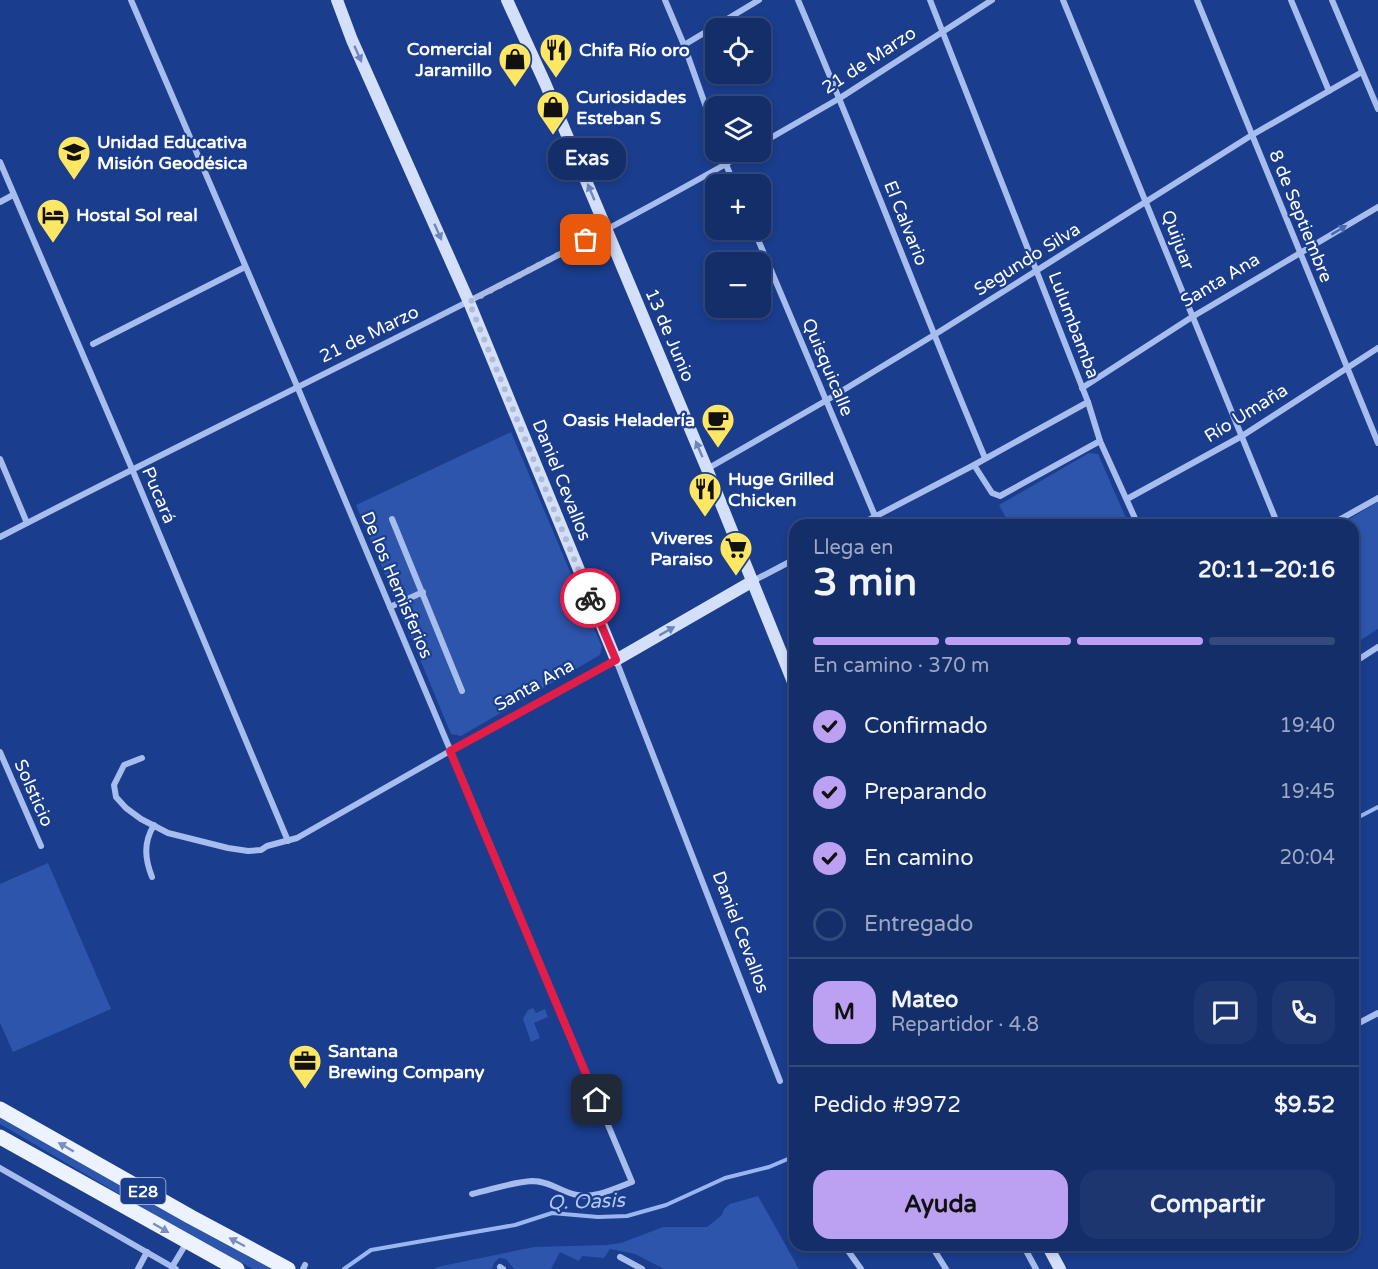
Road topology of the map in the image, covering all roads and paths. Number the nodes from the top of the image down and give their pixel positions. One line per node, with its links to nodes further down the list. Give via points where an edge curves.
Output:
1 (131, 0): 33 (street, De los Hemisferios)
2 (337, 0): 35 (main road, Daniel Cevallos, one-way to 35)
3 (507, 0): 30 (main road, 13 de Junio, one-way to 3)
4 (665, 0): 14 (street)
5 (759, 0): 14 (street)
6 (798, 0): 17 (street, El Calvario)
7 (930, 0): 13 (street, Lulumbamba)
8 (992, 0): 13 (street, 21 de Marzo)
9 (1063, 0): 27 (street, Quijuar)
10 (1197, 0): 20 (street, 8 de Septiembre)
11 (1290, 0): 16 (street)
12 (1332, 0): 15 (street)
13 (942, 30): 17 (street, 21 de Marzo); 34 (street, Lulumbamba)
14 (684, 45): 18 (street)
15 (1362, 72): 16 (street, Segundo Silva); 19 (street)
16 (1329, 91): 20 (street, Segundo Silva)
17 (840, 98): 21 (street, 21 de Marzo); 37 (street, El Calvario)
18 (705, 104)
19 (1378, 109)
20 (1252, 135): 27 (street, Segundo Silva); 32 (street, 8 de Septiembre)
21 (771, 138)
22 (0, 162): 26 (street, Pucará)
23 (730, 162): 24 (street, 21 de Marzo)
24 (726, 164): 25 (street); 30 (street, 21 de Marzo)
25 (730, 174)
26 (13, 195): 28 (street); 51 (street, Pucará)
27 (1146, 201): 34 (street, Segundo Silva); 36 (street, Quijuar)
28 (0, 202)
29 (1378, 207): 32 (street, Santa Ana, one-way to 29)
30 (606, 229): 35 (street, 21 de Marzo); 52 (main road, 13 de Junio, one-way to 30)
31 (758, 240): 43 (street, Quisquicalle)
32 (1300, 253): 36 (street, Santa Ana); 40 (street, 8 de Septiembre)
33 (245, 267): 38 (street); 41 (street, De los Hemisferios)
34 (1036, 271): 37 (street, Segundo Silva); 42 (street, Lulumbamba)
35 (469, 302): 41 (street, 21 de Marzo); 69 (main road, Daniel Cevallos)
36 (1192, 317): 42 (street, Santa Ana); 45 (street, Quijuar)
37 (934, 335): 43 (street, Segundo Silva); 48 (street, El Calvario)
38 (93, 344)
39 (1378, 348): 40 (street, Río Umaña)
40 (1347, 367): 45 (street, Río Umaña); 47 (street, 8 de Septiembre)
41 (297, 386): 51 (street, 21 de Marzo); 66 (street, De los Hemisferios)
42 (1082, 388): 44 (street, Lulumbamba)
43 (826, 400): 52 (street, Segundo Silva); 55 (street, Quisquicalle)
44 (1088, 402): 46 (street, Lulumbamba); 48 (street)
45 (1242, 436): 54 (street, Río Umaña); 59 (street, Quijuar)
46 (1100, 441): 50 (street, via 1000,496 992,493); 54 (street, Lulumbamba)
47 (1378, 443)
48 (985, 458): 50 (street)
49 (0, 459): 61 (street)
50 (974, 465): 55 (street)
51 (132, 469): 61 (street, 21 de Marzo); 76 (street, Pucará)
52 (707, 469): 64 (main road, 13 de Junio)
53 (1378, 498): 60 (street)
54 (1127, 499): 58 (street, Lulumbamba)
55 (875, 516): 57 (street)
56 (392, 519): 65 (street)
57 (870, 519)
58 (1135, 519)
59 (1276, 519)
60 (1341, 519)
61 (27, 523): 62 (street, 21 de Marzo)
62 (1, 536)
63 (789, 562): 64 (street, Santa Ana)
64 (753, 581): 69 (main road, Santa Ana, one-way to 64); 70 (main road, 13 de Junio)
65 (423, 592): 66 (street); 71 (street)
66 (390, 607): 72 (street, De los Hemisferios)
67 (1378, 647): 68 (street)
68 (1359, 659)
69 (616, 660): 72 (street, Santa Ana); 81 (street, Daniel Cevallos)
70 (789, 672)
71 (462, 691)
72 (450, 751): 76 (street, Santa Ana); 85 (street, De los Hemisferios, via 632,1182 584,1196 533,1181)
73 (0, 752): 77 (street, Solsticio)
74 (142, 758): 75 (street, Santa Ana, via 124,765 114,785 116,797)
75 (154, 825): 76 (street, Santa Ana, via 168,833 248,851); 78 (street, via 146,843)
76 (288, 840)
77 (41, 846)
78 (152, 877)
79 (1378, 1013): 80 (street)
80 (1359, 1023)
81 (780, 1081)
82 (0, 1109): 96 (main road, E28, one-way to 82)
83 (0, 1137): 86 (main road, E28, one-way to 86)
84 (0, 1167): 91 (street)
85 (472, 1194)
86 (187, 1242): 93 (street); 95 (main road, E28)
87 (848, 1251): 98 (street)
88 (935, 1251): 99 (street)
89 (1026, 1251): 100 (street)
90 (1050, 1251): 101 (main road)
91 (147, 1252): 93 (street); 94 (street)
92 (620, 1257): 97 (street)
93 (174, 1268)
94 (138, 1269)
95 (237, 1269)
96 (288, 1269)
97 (642, 1269)
98 (861, 1269)
99 (946, 1269)
100 (1036, 1269)
101 (1060, 1269)

